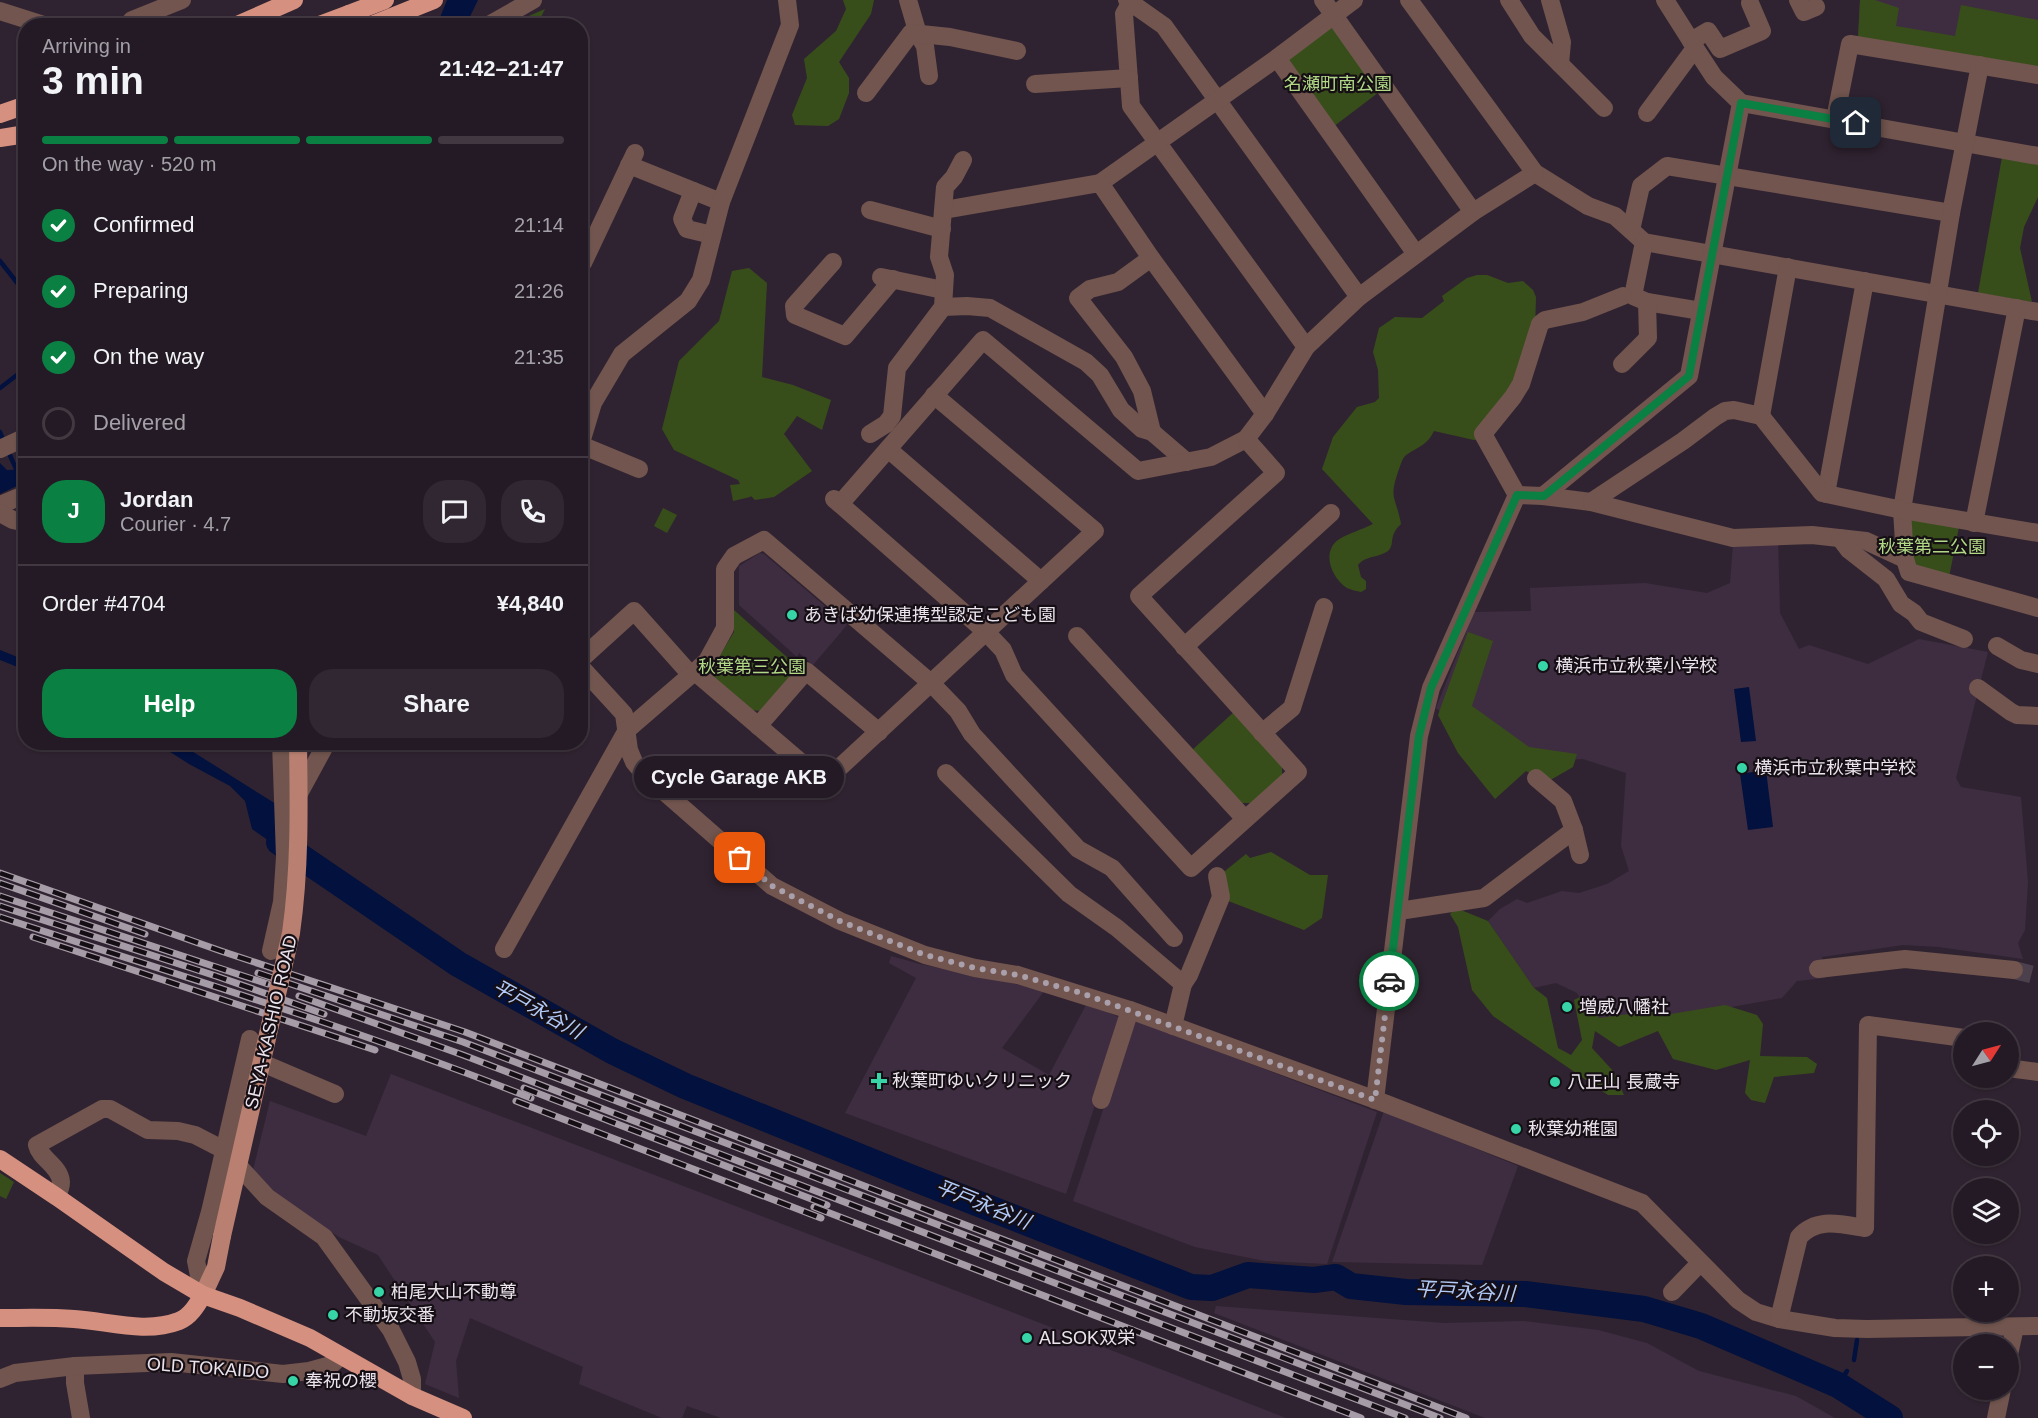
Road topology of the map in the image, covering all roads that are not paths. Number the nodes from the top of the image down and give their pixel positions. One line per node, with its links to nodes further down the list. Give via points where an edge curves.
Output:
1 (182, 0): 21 (street)
2 (294, 0): 22 (highway)
3 (369, 0): 23 (main road)
4 (384, 0): 24 (highway, bridge)
5 (434, 0): 25 (highway)
6 (533, 0): 26 (street)
7 (787, 0): 56 (street, via 790,25)
8 (908, 0): 27 (street)
9 (1354, 0): 17 (street)
10 (1409, 0): 52 (street)
11 (1509, 0): 31 (street, via 1532,36)
12 (1551, 0): 31 (street, via 1562,42)
13 (1665, 0): 28 (street)
14 (1798, 0): 18 (street, via 1804,12)
15 (1129, 1): 35 (street, via 1124,14); 38 (street, via 1164,26)
16 (1748, 4): 28 (street, via 1762,31 1720,49 1708,31)
17 (1328, 7): 30 (street); 59 (street)
18 (1816, 7)
19 (0, 11): 20 (street)
20 (22, 18)
21 (137, 18)
22 (253, 18)
23 (356, 18)
24 (358, 18)
25 (389, 18)
26 (501, 18)
27 (918, 34): 29 (street); 34 (street, via 925,46); 37 (street, via 911,33)
28 (1693, 44): 39 (street, via 1714,77); 42 (street)
29 (1017, 51)
30 (1277, 58): 38 (street); 65 (street)
31 (1560, 64): 41 (street)
32 (1980, 65): 33 (street); 45 (street, via 1850,44); 49 (street)
33 (2038, 75)
34 (929, 76)
35 (1129, 78): 36 (street); 48 (street, via 1131,106)
36 (1035, 84)
37 (866, 93)
38 (1218, 100): 48 (street); 72 (street)
39 (1741, 103): 45 (street); 53 (street)
40 (18, 108): 44 (highway)
41 (1604, 108)
42 (1647, 113)
43 (18, 114): 44 (highway)
44 (0, 116)
45 (1835, 119): 49 (street)
46 (18, 135): 47 (highway)
47 (0, 138)
48 (1158, 142): 54 (street); 78 (street)
49 (1964, 143): 50 (street); 60 (street)
50 (2038, 156)
51 (963, 160): 58 (street, via 945,187)
52 (1535, 173): 59 (street); 63 (street, via 1588,206 1615,216)
53 (1726, 176): 60 (street); 63 (street, via 1667,166 1641,186); 64 (street)
54 (1100, 183): 58 (street); 66 (street)
55 (693, 190): 56 (street); 62 (street, via 682,219 687,229); 67 (street, via 632,159 610,224)
56 (722, 202): 62 (street)
57 (870, 210): 61 (street)
58 (944, 210): 61 (street)
59 (1473, 212): 65 (street)
60 (1952, 213): 71 (street)
61 (942, 229): 74 (street, via 939,257 945,275)
62 (712, 235): 83 (street, via 701,280 688,302 622,354 593,403)
63 (1637, 236): 64 (street); 73 (street)
64 (1711, 253): 68 (street); 76 (street)
65 (1416, 254): 72 (street)
66 (1151, 258): 81 (street); 84 (street, via 1118,282 1090,289 1078,298 1124,357 1142,392)
67 (588, 263)
68 (1788, 267): 70 (street); 82 (street)
69 (830, 272): 74 (street, via 794,306 795,315 845,336 886,278)
70 (1865, 281): 71 (street); 93 (street)
71 (1939, 294): 75 (street); 99 (street)
72 (1359, 297): 78 (street)
73 (1633, 297): 76 (street); 79 (street, via 1648,338); 94 (street, via 1540,324 1521,384 1483,434)
74 (943, 298): 84 (street, via 990,308 1086,363 1100,375 1121,410 1142,429); 85 (street, via 897,368 892,416)
75 (2018, 308): 77 (street); 103 (street)
76 (1701, 311): 95 (street, via 1689,376)
77 (2038, 312)
78 (1306, 347): 81 (street)
79 (1622, 364)
80 (934, 395): 90 (street); 91 (street, via 983,340 1138,471); 107 (street, via 1095,531)
81 (1265, 414): 86 (street)
82 (1761, 416): 93 (street); 97 (street, via 1725,411)
83 (588, 421)
84 (1152, 432): 91 (street)
85 (870, 434)
86 (1246, 439): 91 (street, via 1211,457); 114 (street, via 1276,473 1138,596)
87 (18, 441): 88 (street)
88 (0, 449)
89 (588, 449): 92 (street)
90 (888, 449): 107 (street); 110 (street, via 837,502)
91 (1187, 462)
92 (639, 469)
93 (1826, 494): 99 (street)
94 (1517, 495): 95 (street); 136 (street, via 1431,688 1419,736)
95 (1544, 496): 97 (street)
96 (18, 497): 98 (street)
97 (1591, 502): 105 (street, via 1733,538)
98 (0, 505)
99 (1902, 510): 103 (street); 106 (street)
100 (0, 513): 102 (street)
101 (1331, 513): 114 (street)
102 (18, 521)
103 (1974, 523): 104 (street)
104 (2038, 533)
105 (1840, 538): 106 (street, via 1866,541); 112 (street, via 1886,579 1901,604 1922,622)
106 (1905, 559): 109 (street, via 1909,572)
107 (1041, 581): 110 (street)
108 (1324, 607): 125 (street, via 1292,708)
109 (2038, 608)
110 (986, 632): 119 (street); 132 (street, via 1003,650 1014,675 1191,868)
111 (1077, 636): 132 (street)
112 (1964, 639)
113 (1997, 646): 116 (street, via 2021,660)
114 (1184, 647): 125 (street)
115 (588, 653): 118 (street, via 634,611)
116 (2038, 664)
117 (588, 674): 123 (street, via 624,714)
118 (693, 674): 119 (street, via 707,661 725,628 725,569 734,556 764,540); 122 (street); 123 (street)
119 (931, 683): 124 (street); 137 (street, via 958,711 972,734 1078,849 1112,868)
120 (1978, 688): 121 (street, via 2017,715)
121 (2038, 716)
122 (758, 726): 124 (street, via 824,783); 124 (street, via 806,671)
123 (627, 730): 138 (street); 143 (street, via 629,750 644,774 772,886 840,921 925,955 1018,975)
124 (879, 732)
125 (1262, 733): 132 (street, via 1298,772)
126 (281, 750): 131 (street)
127 (298, 750): 156 (main road, SEYA-KASHIO ROAD, bridge, via 300,834 291,933 216,1267)
128 (323, 750): 131 (street, via 292,806)
129 (946, 773): 142 (street, via 1069,894 1117,928)
130 (1536, 778): 133 (street, via 1563,801)
131 (283, 800): 139 (street, via 282,902)
132 (1245, 819)
133 (1574, 830): 134 (street); 136 (street, via 1484,898)
134 (1580, 855)
135 (1217, 876): 142 (street, via 1221,897)
136 (1399, 911): 150 (street)
137 (1174, 938)
138 (504, 949)
139 (271, 951)
140 (1818, 969): 141 (street, via 1905,959)
141 (2014, 970)
142 (1183, 984): 144 (street)
143 (1130, 1010): 144 (street); 149 (street)
144 (1173, 1026): 150 (street)
145 (1953, 1037): 158 (street, via 1868,1025 1865,1228 1827,1224 1806,1229 1799,1237)
146 (2019, 1069): 147 (street)
147 (2038, 1072)
148 (335, 1091): 151 (street, via 248,1048)
149 (1101, 1100)
150 (1375, 1100): 154 (street, via 1642,1203)
151 (224, 1149): 153 (street, via 195,1135 148,1130 110,1109 102,1109 37,1145 58,1173 61,1182); 156 (street, via 196,1261); 167 (street, via 267,1197 324,1237 391,1330 407,1362)
152 (0, 1159): 153 (highway)
153 (57, 1197): 156 (highway)
154 (1700, 1263): 155 (street); 158 (street, via 1753,1316)
155 (1672, 1292)
156 (203, 1295): 157 (highway, via 181,1320 164,1325); 162 (highway, via 310,1338)
157 (0, 1318)
158 (1779, 1319): 160 (street, via 1852,1329)
159 (2038, 1326): 160 (street)
160 (2015, 1327): 161 (street)
161 (2013, 1334)
162 (341, 1356): 164 (street, OLD TOKAIDO, via 331,1365 309,1371 284,1374); 167 (highway)
163 (75, 1366): 164 (street, OLD TOKAIDO, via 171,1362); 165 (street, OLD TOKAIDO, via 15,1373); 169 (street)
164 (238, 1369): 166 (street, via 253,1378)
165 (0, 1379)
166 (293, 1383)
167 (412, 1396): 170 (highway)
168 (2000, 1400): 171 (street)
169 (81, 1418)
170 (463, 1418)
171 (1996, 1418)

